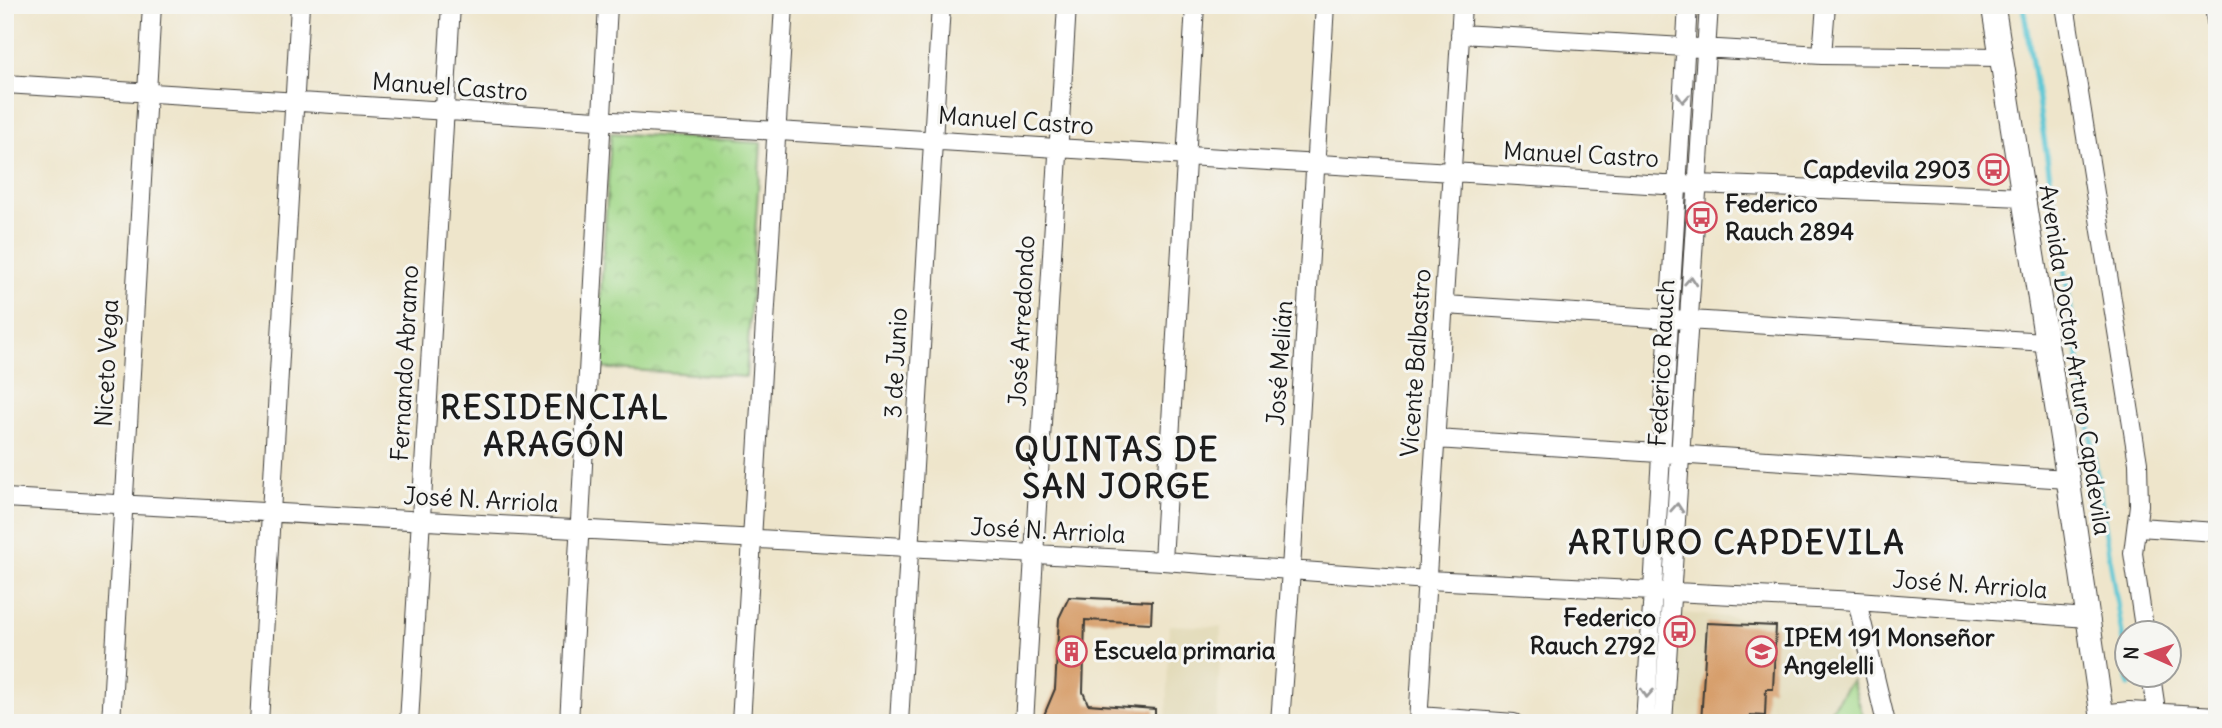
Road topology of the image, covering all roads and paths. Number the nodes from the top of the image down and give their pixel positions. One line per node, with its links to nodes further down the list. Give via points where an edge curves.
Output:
1 (152, 5): 24 (street, Niceto Vega)
2 (300, 5): 25 (street)
3 (451, 5): 26 (street, Fernando Abramo)
4 (608, 5): 27 (street)
5 (784, 5): 28 (street)
6 (941, 5): 29 (street, 3 de Junio)
7 (1067, 5): 30 (street, José Arredondo)
8 (1195, 5): 31 (street)
9 (1325, 5): 32 (street, José Melián)
10 (1462, 5): 18 (street, Vicente Balbastro)
11 (1688, 5): 19 (street, Federico Rauch)
12 (1709, 5): 20 (street, Federico Rauch)
13 (1826, 5): 21 (street)
14 (1993, 5): 22 (main road, Avenida Doctor Arturo Capdevila)
15 (2065, 5): 49 (street, via 2138,463)
16 (2214, 5): 17 (street)
17 (2217, 29)
18 (1460, 34): 19 (street); 33 (street, Vicente Balbastro)
19 (1686, 48): 20 (street); 34 (street, Federico Rauch, one-way to 34)
20 (1707, 49): 21 (street); 35 (street, Federico Rauch)
21 (1822, 55): 22 (street)
22 (2001, 57): 36 (main road, Avenida Doctor Arturo Capdevila)
23 (5, 84): 24 (street, Manuel Castro)
24 (148, 93): 25 (street, Manuel Castro); 46 (street, Niceto Vega)
25 (295, 102): 26 (street, Manuel Castro); 47 (street)
26 (445, 111): 27 (street, Manuel Castro); 48 (street, Fernando Abramo)
27 (601, 121): 28 (street, Manuel Castro); 50 (street)
28 (776, 130): 29 (street, Manuel Castro); 52 (street)
29 (934, 140): 30 (street, Manuel Castro); 53 (street, 3 de Junio)
30 (1057, 148): 31 (street, Manuel Castro); 54 (street, José Arredondo)
31 (1186, 156): 32 (street, Manuel Castro); 55 (street)
32 (1317, 162): 33 (street, Manuel Castro); 56 (street, José Melián)
33 (1453, 171): 34 (street, Manuel Castro); 37 (street, Vicente Balbastro)
34 (1678, 184): 35 (street, Manuel Castro); 38 (street, Federico Rauch)
35 (1698, 184): 36 (street, Manuel Castro); 39 (street, Federico Rauch, one-way to 35)
36 (2023, 197): 40 (main road, Avenida Doctor Arturo Capdevila)
37 (1444, 305): 38 (street); 41 (street, Vicente Balbastro)
38 (1670, 319): 39 (street); 42 (street, Federico Rauch)
39 (1689, 320): 40 (street); 43 (street, Federico Rauch)
40 (2046, 342): 44 (main road, Avenida Doctor Arturo Capdevila)
41 (1436, 439): 42 (street); 57 (street, Vicente Balbastro)
42 (1662, 453): 43 (street); 58 (street, Federico Rauch)
43 (1681, 454): 44 (street); 58 (street, Federico Rauch, one-way to 43)
44 (2068, 479): 60 (main road, Avenida Doctor Arturo Capdevila)
45 (5, 498): 46 (street, José N. Arriola)
46 (123, 504): 47 (street, José N. Arriola); 67 (street, Niceto Vega)
47 (271, 513): 48 (street, José N. Arriola); 68 (street)
48 (420, 521): 50 (street, José N. Arriola); 69 (street, Fernando Abramo)
49 (2138, 527): 51 (street); 61 (street, via 2133,553)
50 (579, 530): 52 (street, José N. Arriola); 70 (street)
51 (2217, 532)
52 (753, 539): 53 (street, José N. Arriola); 71 (street)
53 (910, 548): 54 (street, José N. Arriola); 72 (street, 3 de Junio)
54 (1033, 554): 55 (street, José N. Arriola); 73 (street, José Arredondo)
55 (1163, 561): 56 (street, José N. Arriola)
56 (1292, 570): 57 (street, José N. Arriola); 74 (street, José Melián)
57 (1428, 580): 58 (street, José N. Arriola); 66 (street, Vicente Balbastro)
58 (1662, 591): 59 (street, José N. Arriola); 76 (street, Federico Rauch, one-way to 76); 77 (street, Federico Rauch)
59 (1857, 601): 60 (street, José N. Arriola); 78 (street)
60 (2087, 618): 65 (main road, Avenida Doctor Arturo Capdevila)
61 (2143, 620)
62 (2153, 690): 64 (street)
63 (2217, 716): 64 (street)
64 (2157, 718): 65 (street, via 2129,711)
65 (2102, 719)
66 (1419, 720): 75 (street)
67 (111, 723)
68 (259, 723)
69 (409, 723)
70 (569, 723)
71 (741, 723)
72 (899, 723)
73 (1024, 723)
74 (1280, 723)
75 (1514, 723)
76 (1645, 723)
77 (1663, 723)
78 (1886, 723)

